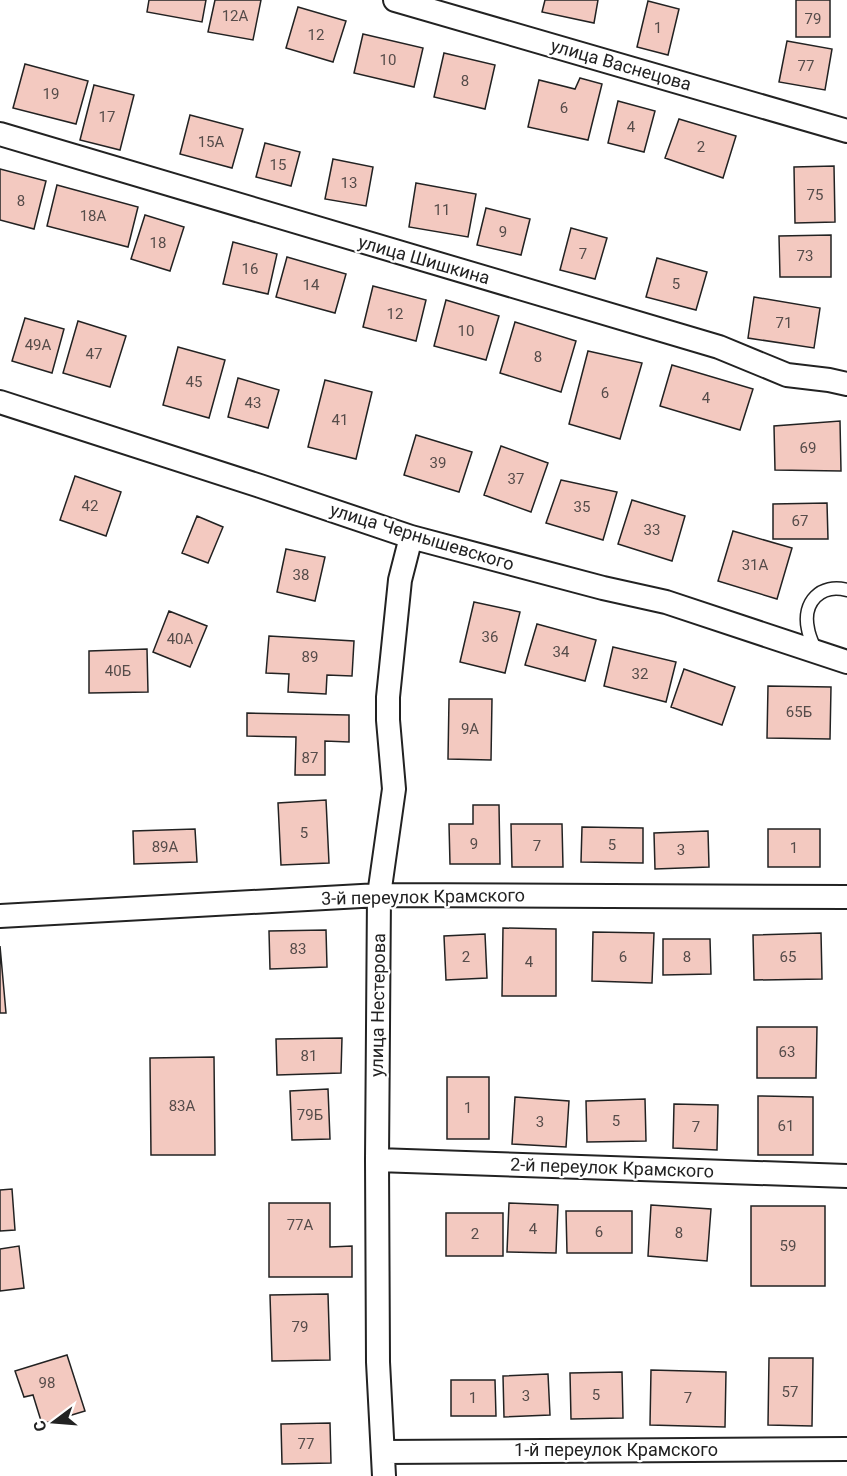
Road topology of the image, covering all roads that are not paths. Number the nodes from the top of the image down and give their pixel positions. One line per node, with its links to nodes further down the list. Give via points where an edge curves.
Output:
1 (395, 0): 2 (street, улица Васнецова)
2 (847, 131)
3 (0, 134): 4 (street, улица Шишкина, via 719,347 787,375)
4 (847, 384)
5 (0, 402): 6 (street, улица Чернышевского)
6 (411, 537): 8 (street, улица Чернышевского, via 666,603); 10 (street, улица Нестерова, via 400,580 388,697 394,789)
7 (847, 590): 8 (lane, via 832,588 819,593 808,609 807,628)
8 (816, 652): 9 (street, улица Чернышевского)
9 (847, 662)
10 (379, 895): 11 (street, 3-й переулок Крамского); 12 (street, 3-й переулок Крамского); 13 (street, улица Нестерова)
11 (847, 897)
12 (0, 916)
13 (376, 1160): 14 (street, 2-й переулок Крамского); 16 (street, улица Нестерова, via 378,1362)
14 (847, 1176)
15 (847, 1449): 16 (street, 1-й переулок Крамского)
16 (384, 1452): 17 (street, улица Нестерова)
17 (384, 1476)

